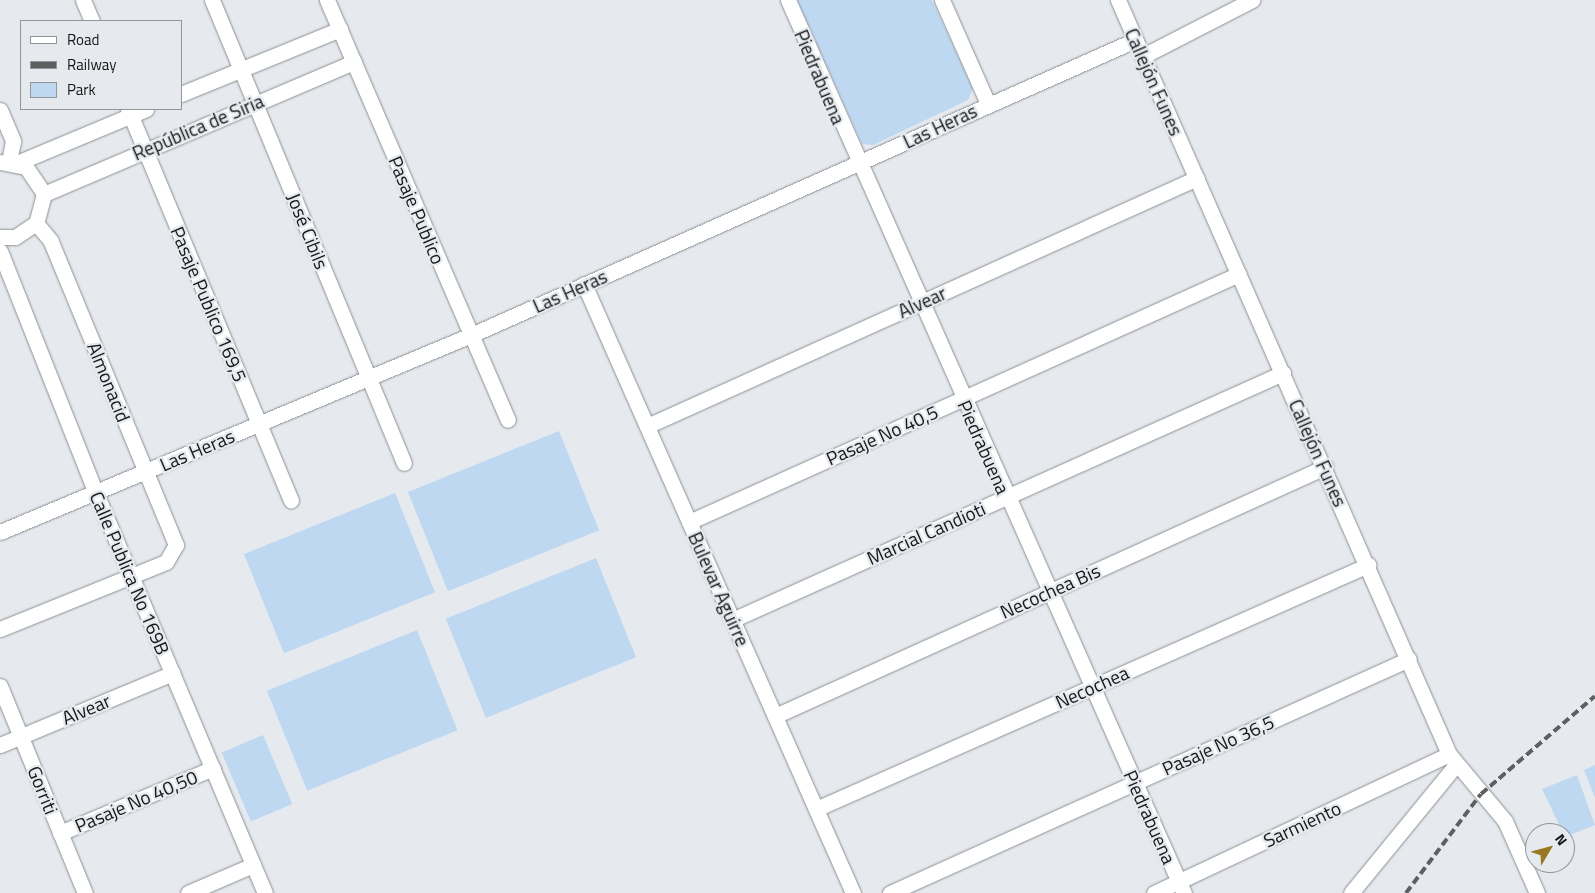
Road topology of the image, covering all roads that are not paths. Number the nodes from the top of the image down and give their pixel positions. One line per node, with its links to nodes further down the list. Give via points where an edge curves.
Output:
1 (83, 0): 8 (street)
2 (212, 0): 13 (street, José Cibils)
3 (327, 0): 9 (street, Pasaje Publico)
4 (788, 0): 21 (street, Piedrabuena)
5 (942, 0): 16 (street)
6 (1118, 0): 10 (street, Callejón Funes)
7 (1252, 0): 11 (street)
8 (92, 20)
9 (340, 29): 12 (street, Pasaje Publico); 13 (street, República de Siria)
10 (1135, 40): 11 (street, Callejón Funes); 16 (street, Las Heras)
11 (1143, 56): 22 (street, Callejón Funes)
12 (354, 62): 15 (street, República de Siria); 29 (street, Pasaje Publico)
13 (241, 70): 14 (street, República de Siria); 15 (street, José Cibils)
14 (182, 94)
15 (255, 103): 19 (street, República de Siria); 31 (street, José Cibils)
16 (988, 104): 21 (street, Las Heras)
17 (0, 110): 20 (street, via 13,141)
18 (130, 112): 19 (street, Pasaje Publico 169,5); 20 (street, República de Siria)
19 (144, 149): 23 (street, República de Siria); 34 (street, Pasaje Publico 169,5)
20 (9, 162): 23 (street, via 34,174)
21 (857, 164): 27 (street, Las Heras); 28 (street, Piedrabuena)
22 (1197, 178): 26 (street, Callejón Funes); 28 (street, Alvear)
23 (44, 194): 24 (street)
24 (36, 223): 25 (street); 38 (street, Almonacid, via 51,241)
25 (0, 244): 39 (street, Calle Publica No 169B)
26 (1239, 274): 30 (street, Callejón Funes); 32 (street, Pasaje No 40,5)
27 (584, 284): 29 (street, Las Heras); 35 (street, Bulevar Aguirre)
28 (919, 303): 32 (street, Piedrabuena); 35 (street, Alvear)
29 (472, 335): 31 (street, Las Heras); 33 (street, Pasaje Publico)
30 (1283, 372): 37 (street, Callejón Funes); 40 (street, Marcial Candioti)
31 (369, 378): 34 (street, Las Heras); 36 (street, José Cibils)
32 (962, 399): 40 (street, Piedrabuena); 42 (street, Pasaje No 40,5)
33 (508, 420)
34 (259, 424): 38 (street, Las Heras); 41 (street, Pasaje Publico 169,5)
35 (647, 426): 42 (street, Bulevar Aguirre)
36 (404, 463)
37 (1325, 467): 44 (street, Callejón Funes); 46 (street, Necochea Bis)
38 (146, 472): 39 (street, Las Heras); 45 (street, Almonacid, via 176,545 166,562)
39 (96, 493): 43 (street, Las Heras); 45 (street, Calle Publica No 169B)
40 (1006, 497): 46 (street, Piedrabuena); 47 (street, Marcial Candioti)
41 (291, 500)
42 (689, 522): 47 (street, Bulevar Aguirre)
43 (0, 532)
44 (1368, 564): 49 (street, Callejón Funes); 52 (street, Necochea)
45 (131, 576): 48 (street); 50 (street, Calle Publica No 169B)
46 (1049, 592): 52 (street, Piedrabuena); 53 (street, Necochea Bis)
47 (732, 620): 53 (street, Bulevar Aguirre)
48 (0, 629)
49 (1409, 659): 56 (street, Callejón Funes); 58 (street, Pasaje No 36,5)
50 (173, 673): 54 (street, Alvear); 57 (street, Calle Publica No 169B)
51 (0, 686): 54 (street, Gorriti)
52 (1092, 687): 58 (street, Piedrabuena); 59 (street, Necochea)
53 (775, 716): 59 (street, Bulevar Aguirre)
54 (21, 736): 55 (street, Alvear); 60 (street, Gorriti)
55 (0, 745)
56 (1452, 760): 62 (street, Sarmiento); 69 (street); 70 (street, Callejón Funes, via 1505,821)
57 (213, 768): 60 (street, Pasaje No 40,50); 61 (street, Calle Publica No 169B)
58 (1134, 783): 62 (street, Piedrabuena); 67 (street, Pasaje No 36,5)
59 (816, 809): 66 (street, Bulevar Aguirre)
60 (60, 833): 63 (street, Gorriti)
61 (253, 865): 64 (street); 65 (street, Calle Publica No 169B)
62 (1181, 887): 68 (street, Sarmiento)
63 (86, 893)
64 (188, 893)
65 (265, 893)
66 (853, 893)
67 (890, 893)
68 (1154, 893)
69 (1351, 893)
70 (1537, 893)

